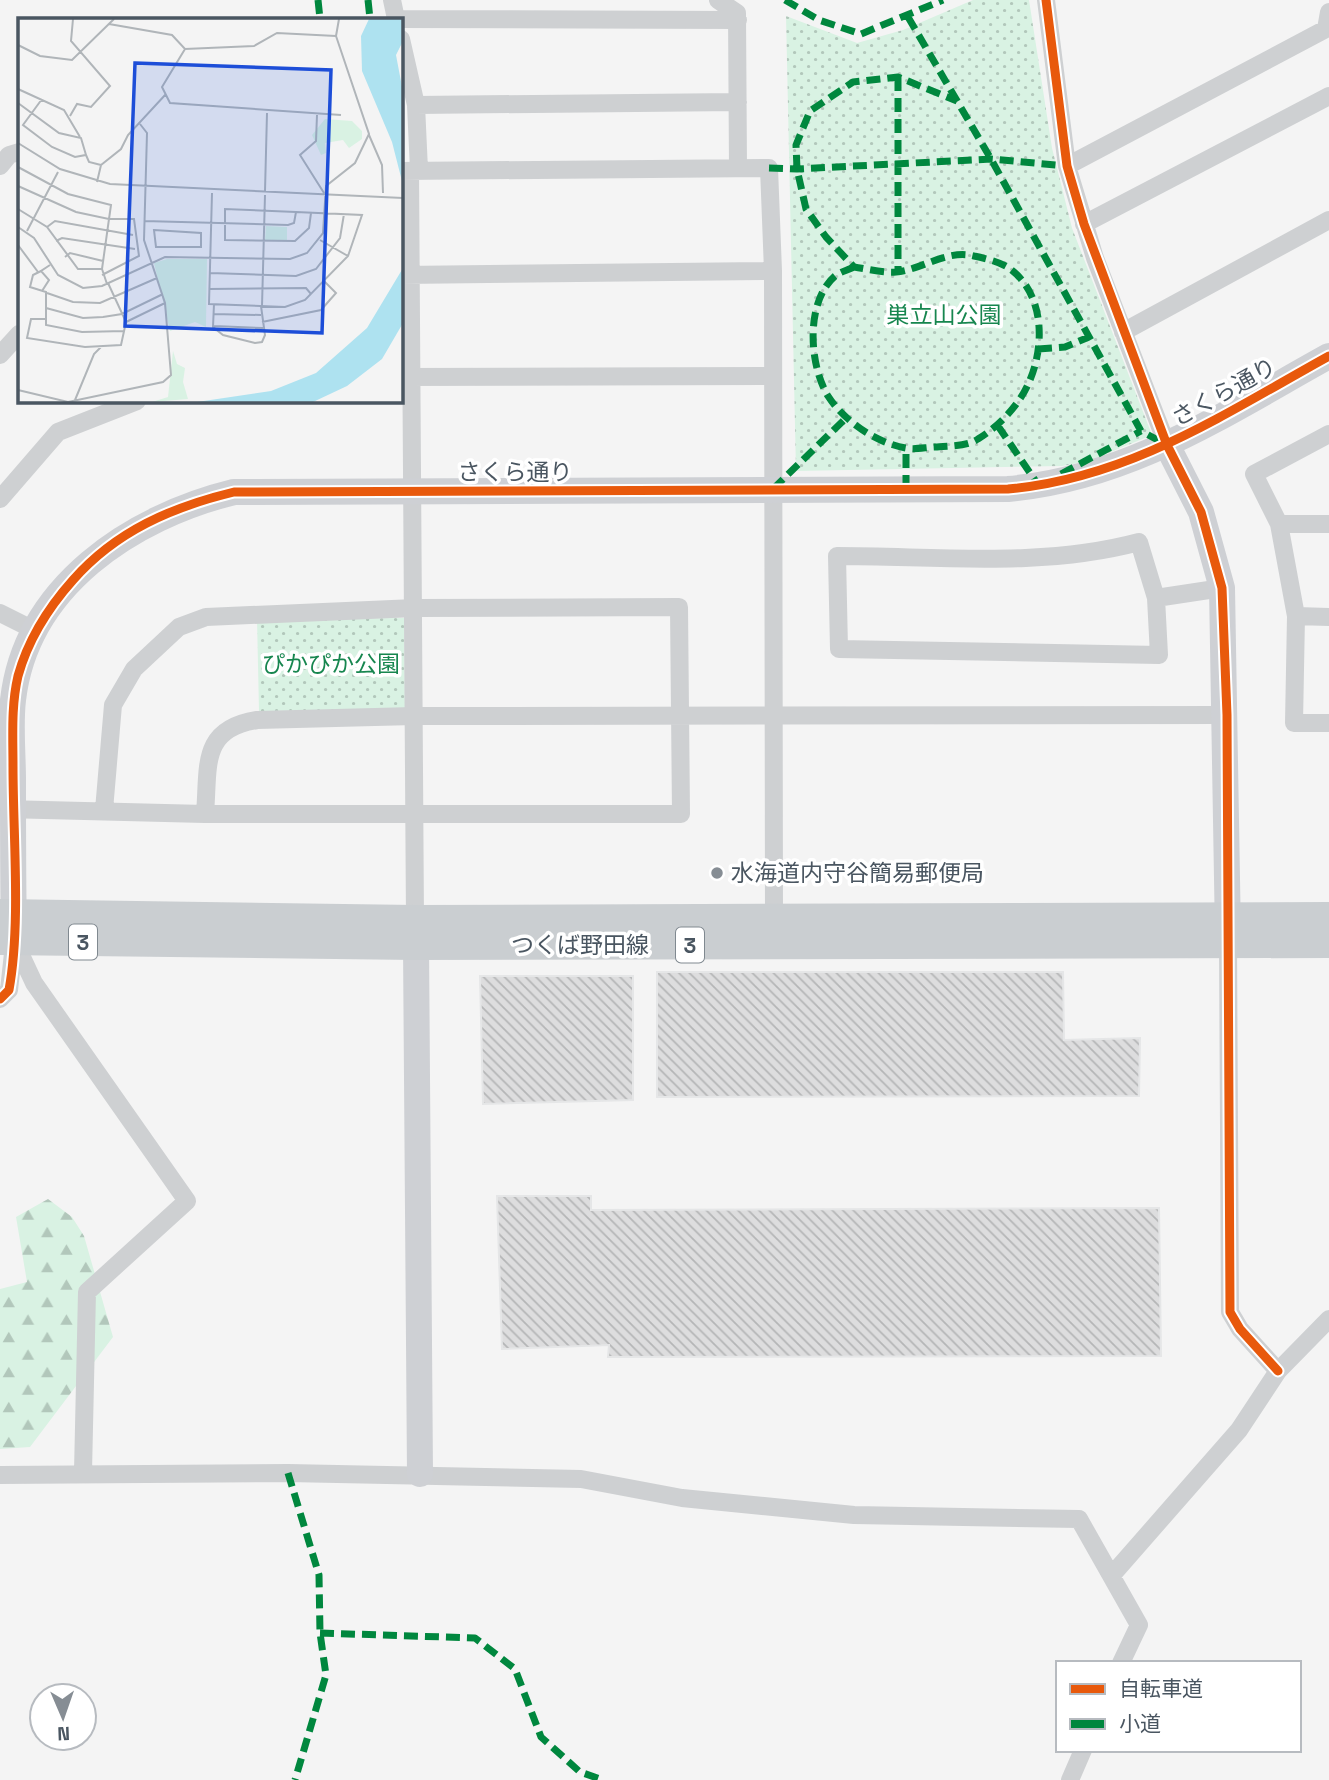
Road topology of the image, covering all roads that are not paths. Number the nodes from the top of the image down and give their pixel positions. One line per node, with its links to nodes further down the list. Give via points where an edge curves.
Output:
1 (392, 0): 4 (street)
2 (718, 0): 6 (street, via 737,13)
3 (1046, 0): 14 (street)
4 (396, 18)
5 (402, 19): 6 (street)
6 (738, 20): 10 (street)
7 (1328, 26): 14 (street)
8 (403, 62): 11 (street)
9 (1329, 96): 18 (street)
10 (738, 102): 11 (street); 15 (street)
11 (416, 105): 16 (street)
12 (18, 152): 13 (street)
13 (0, 166)
14 (1067, 166): 18 (street)
15 (738, 168): 16 (street); 19 (street, via 769,168)
16 (410, 170): 20 (street)
17 (1329, 220): 21 (street)
18 (1084, 224): 21 (street)
19 (773, 271): 20 (street); 25 (street)
20 (406, 275): 26 (street)
21 (1123, 332): 29 (street)
22 (18, 335): 23 (street)
23 (0, 355)
24 (1329, 356): 29 (street, さくら通り)
25 (773, 376): 26 (street); 30 (street)
26 (406, 377): 31 (street)
27 (134, 402): 32 (street, via 58,432)
28 (1329, 434): 33 (street, via 1255,474)
29 (1167, 445): 30 (street, さくら通り, via 1105,471 1040,486); 35 (street, via 1201,512)
30 (774, 489): 31 (street, さくら通り); 43 (street)
31 (414, 492): 37 (street); 41 (street, さくら通り, via 234,492 199,500 122,536 87,564)
32 (0, 499)
33 (1279, 524): 34 (street); 39 (street)
34 (1329, 524)
35 (1222, 588): 36 (street); 44 (street)
36 (1156, 598): 36 (street, via 1159,655 839,649 838,556 1055,556 1094,554 1139,542)
37 (415, 608): 42 (street, via 679,607); 45 (street); 48 (street, via 206,617 179,627 134,669 113,705)
38 (0, 613): 41 (street)
39 (1296, 616): 40 (street); 46 (street, via 1294,723)
40 (1329, 617)
41 (36, 631): 47 (street, さくら通り, via 13,700)
42 (682, 715): 43 (street); 45 (street); 50 (street, via 681,814)
43 (775, 715): 44 (street); 52 (street)
44 (1227, 715): 54 (street)
45 (414, 716): 49 (street, via 234,724 217,736); 50 (street)
46 (1329, 723)
47 (6, 809): 48 (street); 53 (street, さくら通り)
48 (104, 810): 49 (street)
49 (205, 814): 50 (street)
50 (414, 814): 55 (street)
51 (1329, 917): 54 (main road, つくば野田線 / 3)
52 (774, 919): 54 (main road, つくば野田線 / 3); 55 (main road, つくば野田線 / 3)
53 (7, 927): 55 (main road, つくば野田線 / 3); 57 (street, via 9,990); 60 (street, via 34,983 187,1200 87,1292)
54 (1228, 930): 55 (main road, つくば野田線 / 3); 56 (main road, つくば野田線 / 3); 59 (street, via 1230,1312)
55 (415, 933): 61 (street)
56 (1329, 943)
57 (0, 999)
58 (1329, 1318): 59 (street)
59 (1278, 1371): 63 (street, via 1239,1430)
60 (83, 1472): 61 (street); 62 (street)
61 (420, 1474): 63 (street, via 581,1479 682,1498 854,1514 1079,1519)
62 (0, 1475)
63 (1112, 1574): 64 (street, via 1139,1625)
64 (1122, 1661)
65 (1082, 1752): 66 (street)
66 (1070, 1780)

